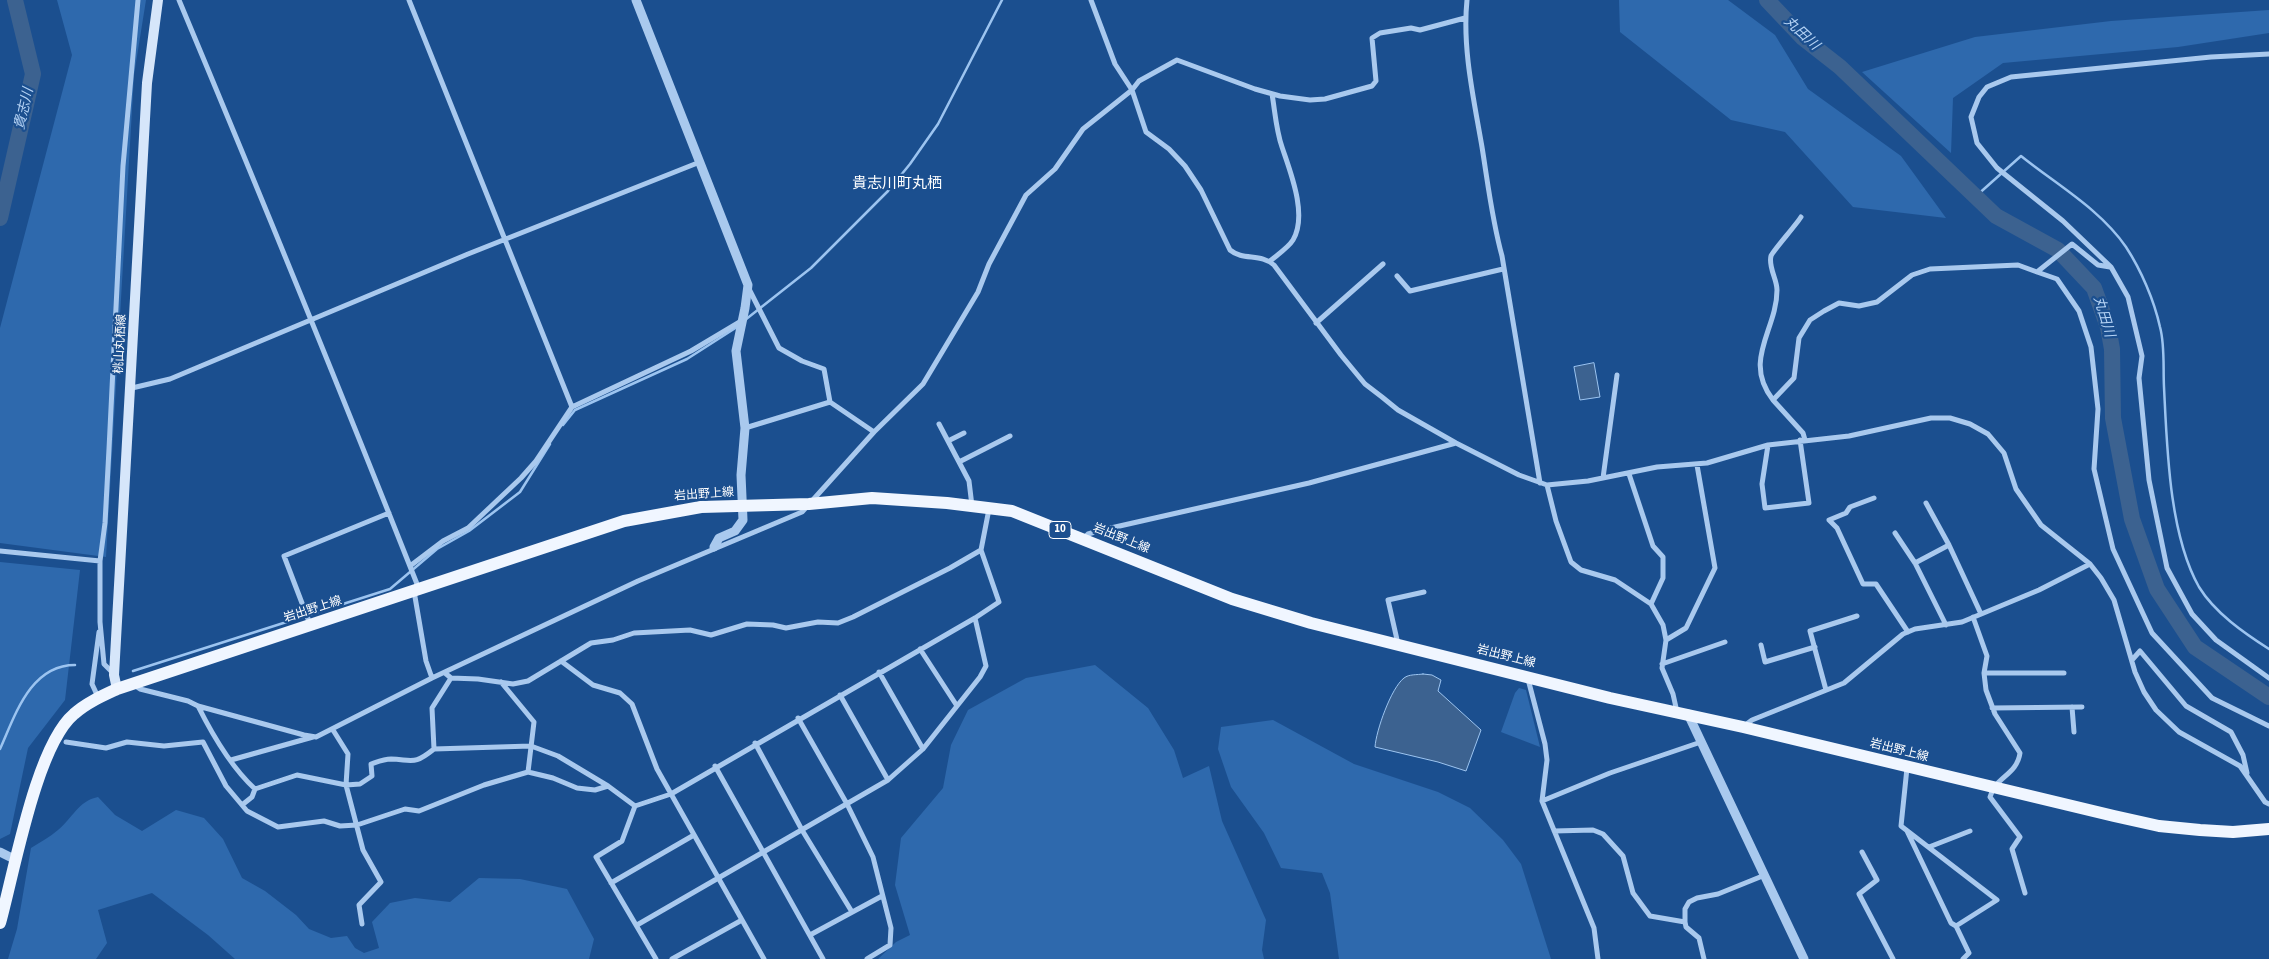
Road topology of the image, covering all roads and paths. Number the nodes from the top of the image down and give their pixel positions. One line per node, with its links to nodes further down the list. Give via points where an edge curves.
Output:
1 (138, 0): 58 (street, via 123,166 108,468)
2 (158, 0): 26 (main road, 桃山丸栖線, via 147,83)
3 (179, 0): 22 (street, via 274,225)
4 (409, 0): 14 (street)
5 (636, 0): 12 (street)
6 (1091, 0): 10 (street, via 1115,64)
7 (1467, 0): 8 (street)
8 (1465, 18): 11 (street, via 1420,30 1411,28 1380,33 1372,38 1376,81 1372,86 1325,99); 18 (street, via 1475,119)
9 (2269, 54): 17 (street, via 2011,76 1987,87 1979,97 1972,117 1977,143 1984,153)
10 (1132, 90): 11 (street, via 1139,81 1177,60); 15 (street, via 1146,132 1185,166 1201,190 1230,250 1237,256); 32 (street, via 1084,129 1055,169 1026,195 989,264 978,292 923,384)
11 (1272, 94): 15 (street, via 1298,202 1298,223 1292,240)
12 (700, 162): 14 (street); 21 (street)
13 (1802, 217): 27 (street, via 1771,254 1770,260 1777,290 1760,362 1765,390)
14 (504, 240): 22 (street); 29 (street)
15 (1270, 261): 24 (street)
16 (1384, 264): 24 (street)
17 (2111, 267): 19 (street, via 2098,265 2072,244); 90 (street, via 2128,297 2142,356 2139,378 2149,480 2167,568 2192,614 2216,640)
18 (1503, 269): 20 (street, via 1410,291); 43 (street)
19 (2037, 272): 27 (street, via 2018,265 1930,269 1912,275 1877,302 1859,306 1839,303 1824,310 1810,320 1800,338 1794,378); 104 (street, via 2057,279 2079,311 2091,347 2098,409 2094,469 2113,549 2152,633 2212,698)
20 (1397, 276)
21 (748, 285): 23 (street); 28 (street, via 779,348 824,369)
22 (310, 320): 26 (street, via 170,378); 51 (street)
23 (743, 320): 29 (street, via 691,351); 31 (street, via 736,351)
24 (1316, 323): 37 (street, via 1365,384 1398,410)
25 (1617, 376): 42 (street)
26 (132, 388): 86 (main road, 桃山丸栖線)
27 (1773, 400): 35 (street, via 1803,433)
28 (830, 402): 31 (street); 32 (street)
29 (572, 407): 61 (street, via 521,478 468,528 443,541)
30 (939, 424): 36 (street)
31 (745, 428): 48 (street)
32 (874, 432): 47 (street)
33 (964, 433): 36 (street)
34 (1010, 436): 39 (street)
35 (1803, 440): 38 (street); 38 (street, via 1809,503 1765,508 1762,484); 60 (street, via 1849,436 1931,418 1950,418 1970,424 1988,434 2004,453 2016,489 2041,525)
36 (948, 441): 39 (street)
37 (1456, 443): 43 (street); 53 (street, via 1308,483 1102,530)
38 (1768, 445): 40 (street)
39 (959, 462): 49 (street, via 969,481)
40 (1697, 465): 41 (street, via 1657,467); 73 (street, via 1715,568 1686,628)
41 (1628, 474): 42 (street); 64 (street, via 1653,546 1663,557 1663,578)
42 (1603, 478): 44 (street)
43 (1540, 483): 44 (street)
44 (1547, 484): 64 (street, via 1571,562 1581,570 1615,580)
45 (1874, 498): 72 (street, via 1828,520 1837,528 1863,584 1876,584)
46 (1926, 503): 54 (street)
47 (810, 504): 48 (main road, 岩出野上線 / 10); 49 (main road, 岩出野上線 / 10, via 872,498); 55 (street, via 802,512)
48 (742, 506): 55 (street, via 743,520 735,531 718,538); 62 (main road, 岩出野上線 / 10, via 701,507 624,521)
49 (972, 507): 50 (main road, 岩出野上線 / 10)
50 (988, 509): 53 (main road, 岩出野上線 / 10, via 1012,511); 56 (street)
51 (389, 513): 61 (street); 70 (street, via 284,556)
52 (1895, 533): 59 (street)
53 (1083, 539): 75 (main road, 岩出野上線 / 10, via 1232,599)
54 (1949, 545): 59 (street); 65 (street)
55 (714, 548): 83 (street)
56 (981, 550): 68 (street, via 998,602); 80 (street, via 838,623 818,622 786,628 747,624 711,635 690,630 634,633 591,643)
57 (0, 551): 58 (street)
58 (100, 561): 69 (street)
59 (1914, 563): 71 (street)
60 (2090, 564): 65 (street); 79 (street, via 2114,600)
61 (410, 566): 62 (street)
62 (417, 590): 70 (main road, 岩出野上線 / 10); 88 (street, via 426,661)
63 (1424, 592): 75 (street, via 1388,600)
64 (1651, 604): 73 (street, via 1663,625)
65 (1982, 614): 67 (street)
66 (1857, 616): 77 (street, via 1810,631)
67 (1973, 617): 71 (street); 84 (street, via 1986,656)
68 (975, 618): 78 (street); 98 (street, via 986,666)
69 (100, 622): 86 (street, via 104,664); 96 (street, via 92,684)
70 (310, 625): 92 (main road, 岩出野上線 / 10)
71 (1946, 625): 72 (street)
72 (1908, 632): 94 (street, via 1844,683)
73 (1666, 640): 81 (street)
74 (1725, 642): 81 (street)
75 (1398, 645): 87 (main road, 岩出野上線 / 10)
76 (1761, 645): 77 (street, via 1765,662)
77 (1814, 647): 94 (street)
78 (920, 649): 82 (street); 98 (street)
79 (2132, 660): 119 (street, via 2144,692 2156,710 2179,732 2240,766); 119 (street, via 2140,651 2186,706 2231,732 2243,754)
80 (561, 661): 91 (street, via 528,681); 125 (street, via 593,685 620,693 632,704 656,769)
81 (1662, 664): 102 (street)
82 (879, 672): 95 (street); 114 (street)
83 (445, 673): 88 (street); 89 (street)
84 (1984, 673): 85 (street); 101 (street)
85 (2064, 673)
86 (114, 675): 93 (main road, 桃山丸栖線)
87 (1527, 676): 102 (main road, 岩出野上線 / 10); 126 (street, via 1547,760)
88 (432, 678): 106 (street)
89 (451, 678): 91 (street); 113 (street, via 432,708)
90 (2269, 678)
91 (501, 682): 112 (street, via 534,722)
92 (132, 684): 93 (main road, 岩出野上線 / 10); 97 (street)
93 (116, 689): 96 (main road, 岩出野上線 / 10)
94 (1826, 690): 105 (street, via 1752,720)
95 (840, 694): 103 (street); 120 (street)
96 (98, 698): 142 (main road, 岩出野上線 / 10, via 73,714 57,733 41,773)
97 (198, 706): 108 (street); 115 (street)
98 (957, 706): 114 (street)
99 (2072, 707): 100 (street); 101 (street); 107 (street)
100 (2082, 707)
101 (1992, 708): 124 (street, via 2020,753 2018,764)
102 (1683, 713): 105 (main road, 岩出野上線 / 10); 110 (street)
103 (798, 718): 111 (street); 127 (street)
104 (2269, 726)
105 (1743, 727): 117 (main road, 岩出野上線 / 10)
106 (333, 730): 108 (street); 121 (street, via 348,754)
107 (2074, 732)
108 (316, 736): 115 (street)
109 (66, 742): 129 (street, via 106,748 127,742 164,746 202,742 226,786)
110 (1701, 742): 126 (street, via 1610,773); 143 (street)
111 (755, 743): 116 (street); 133 (street)
112 (531, 746): 113 (street); 118 (street); 122 (street, via 558,756)
113 (434, 749): 121 (street, via 411,762 389,759 371,764 372,776 360,784)
114 (923, 749): 120 (street)
115 (231, 760): 123 (street)
116 (715, 766): 125 (street); 140 (street)
117 (1907, 768): 124 (main road, 岩出野上線 / 10); 134 (street, via 1901,826)
118 (528, 772): 122 (street, via 577,788 595,790); 131 (street, via 484,785 419,811 405,809)
119 (2247, 776): 128 (street)
120 (888, 780): 127 (street)
121 (346, 785): 123 (street, via 298,775); 131 (street)
122 (608, 786): 130 (street)
123 (255, 788): 129 (street, via 252,797)
124 (1992, 788): 132 (main road, 岩出野上線 / 10, via 2159,826 2233,832); 146 (street, via 1990,797 2020,837 2012,849)
125 (671, 794): 130 (street); 137 (street)
126 (1542, 801): 135 (street)
127 (847, 804): 133 (street); 147 (street, via 873,857)
128 (2269, 804)
129 (242, 805): 131 (street, via 247,811 278,826 324,821 340,826)
130 (635, 806): 145 (street, via 622,841 596,857)
131 (357, 825): 152 (street, via 363,850 381,882 359,905)
132 (2269, 829)
133 (802, 830): 140 (street); 148 (street)
134 (1907, 830): 138 (street); 154 (street, via 1951,923)
135 (1554, 831): 150 (street, via 1593,830 1603,834 1623,856 1633,893 1650,916); 161 (street, via 1594,928)
136 (1970, 831): 138 (street)
137 (694, 835): 144 (street); 145 (street)
138 (1929, 847): 154 (street, via 1998,900)
139 (0, 852): 142 (street)
140 (762, 852): 144 (street); 155 (street)
141 (1862, 852): 164 (street, via 1877,880 1859,894)
142 (16, 860): 151 (main road, 岩出野上線 / 10)
143 (1765, 875): 150 (street, via 1689,902 1685,908); 163 (street)
144 (718, 878): 149 (street); 153 (street)
145 (611, 883): 153 (street)
146 (2025, 893)
147 (882, 896): 148 (street); 160 (street, via 891,928 890,944)
148 (852, 912): 155 (street)
149 (742, 920): 157 (street); 158 (street)
150 (1685, 922): 162 (street, via 1686,927 1699,938)
151 (0, 924)
152 (362, 924)
153 (637, 925): 156 (street)
154 (1956, 926): 165 (street, via 1969,953)
155 (810, 935): 159 (street)
156 (656, 959)
157 (672, 959)
158 (764, 959)
159 (823, 959)
160 (867, 959)
161 (1598, 959)
162 (1704, 959)
163 (1804, 959)
164 (1893, 959)
165 (1966, 959)

